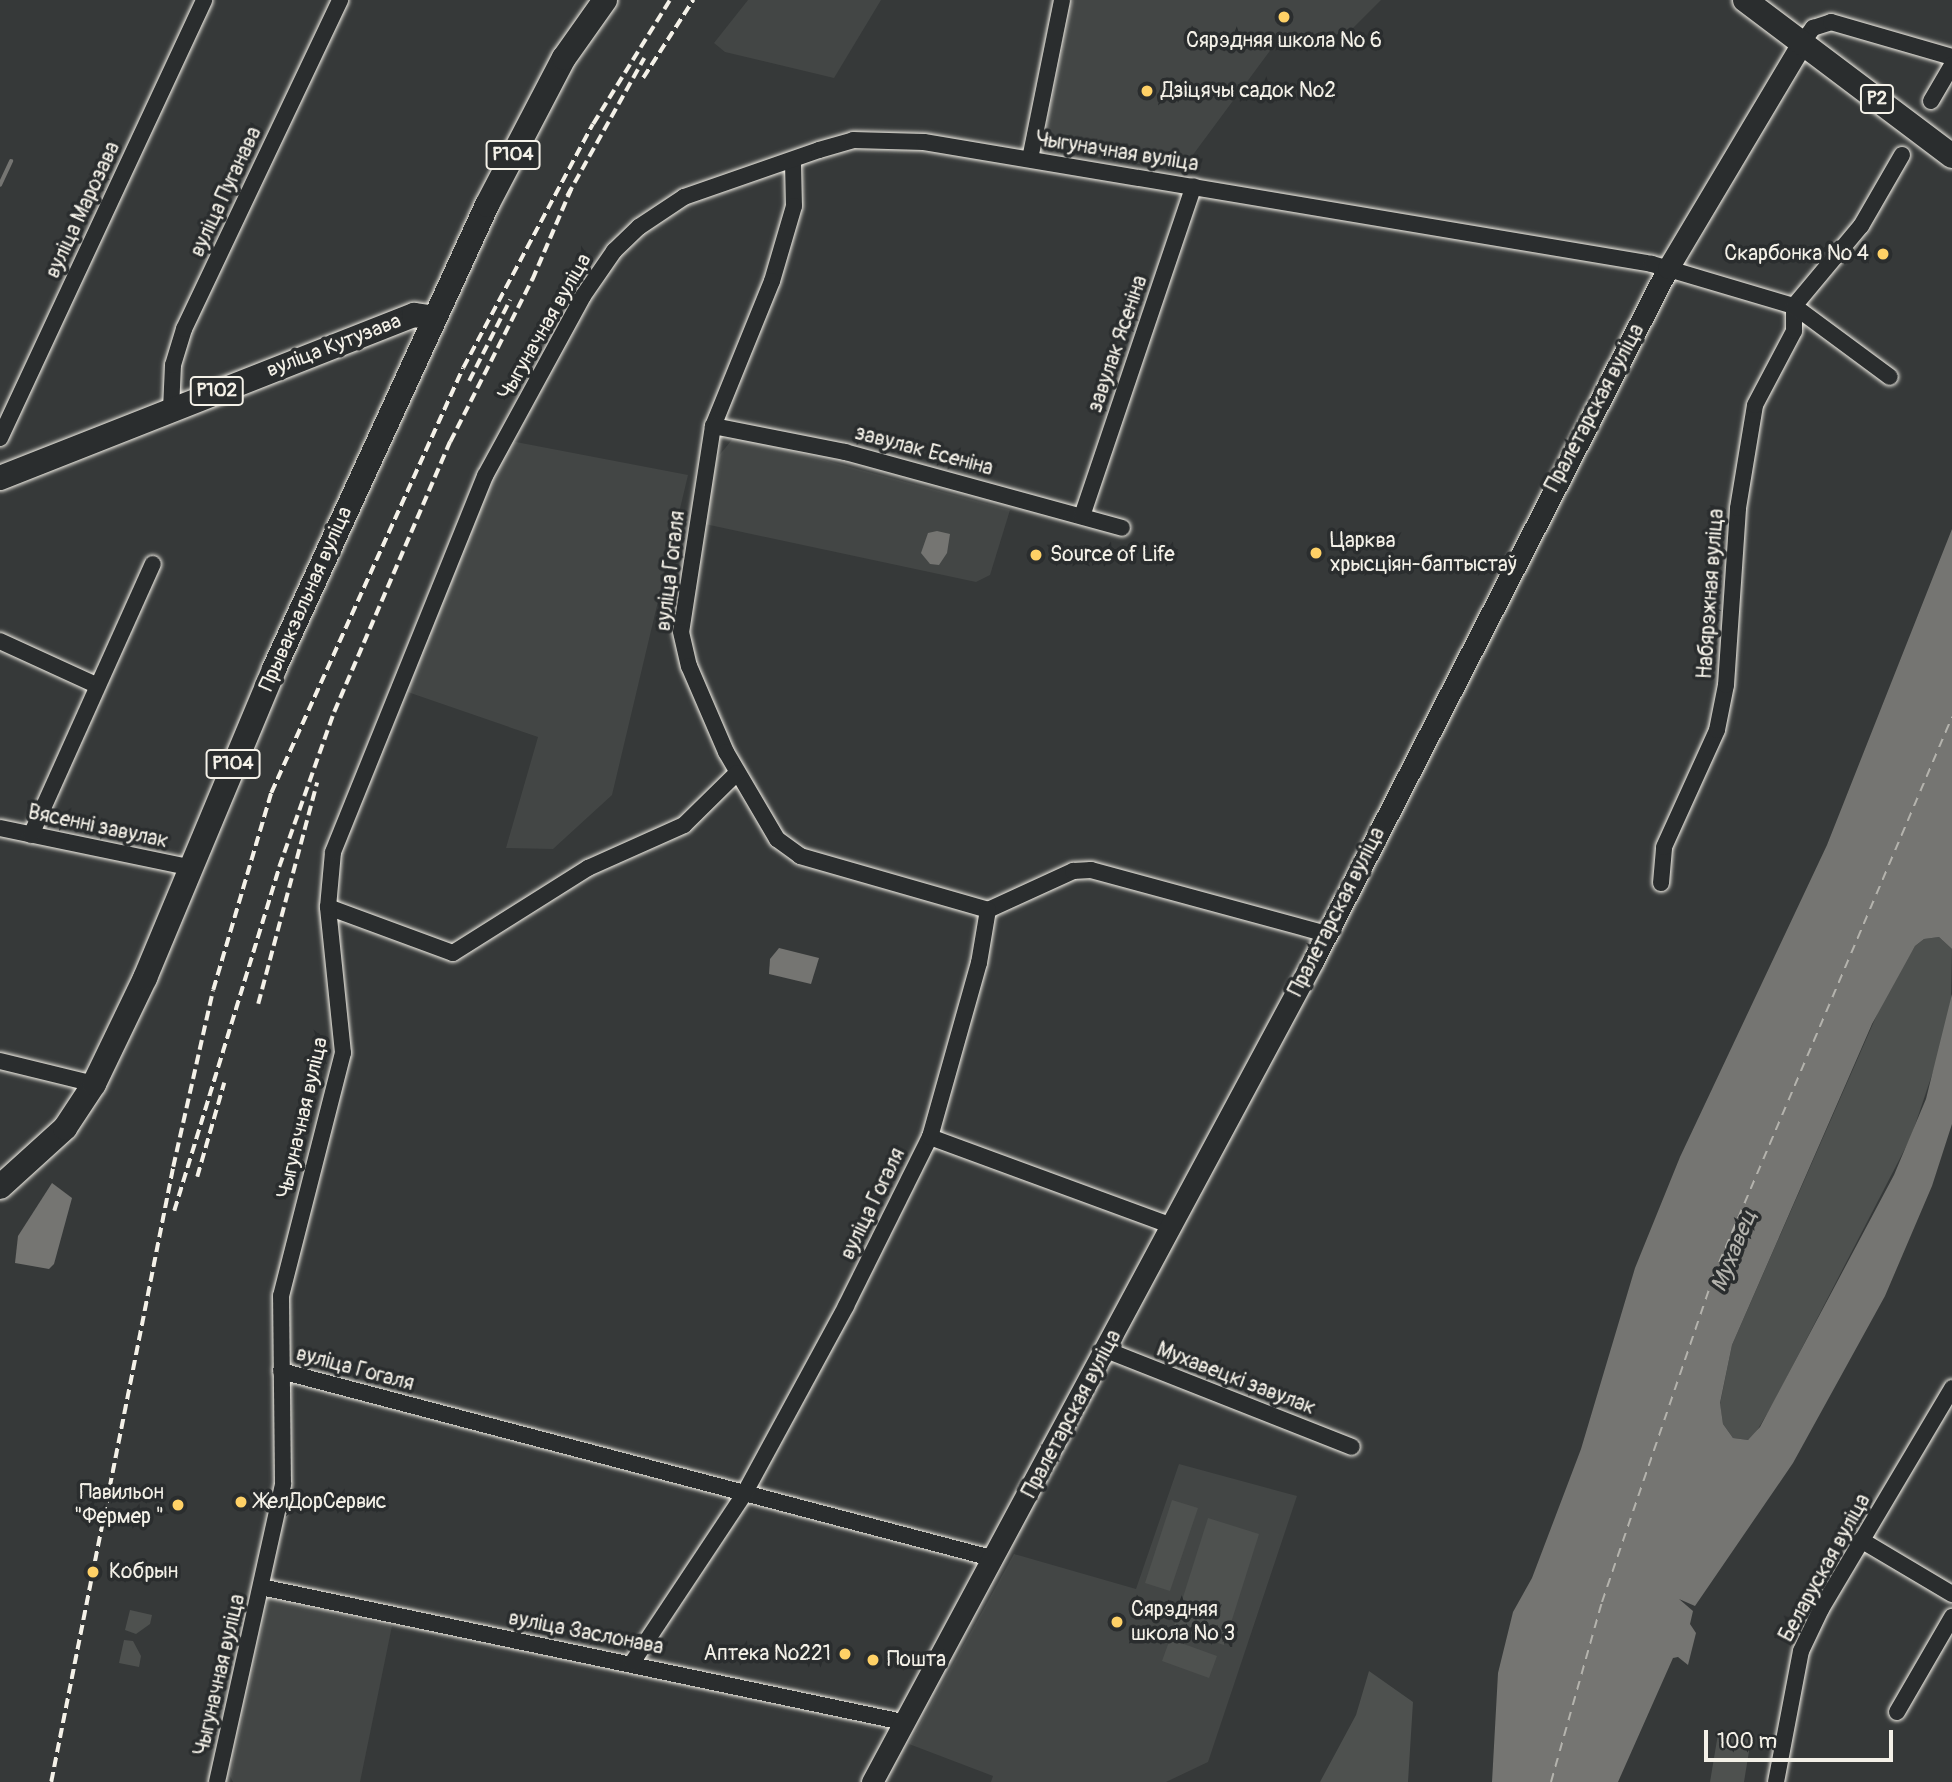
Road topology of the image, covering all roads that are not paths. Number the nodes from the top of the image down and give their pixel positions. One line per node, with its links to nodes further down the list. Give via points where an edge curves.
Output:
1 (204, 0): 21 (street, вуліца Марозава)
2 (340, 0): 19 (street, вуліца Пуганава, via 184,329 173,365)
3 (604, 0): 17 (main road, Прывакзальная вуліца / Р104, via 538,104)
4 (1062, 0): 12 (street)
5 (1745, 0): 6 (main road, Р2)
6 (1802, 43): 7 (street, via 1813,28 1831,22); 11 (main road, Р2); 15 (main road, Пралетарская вуліца)
7 (1952, 57)
8 (1952, 65): 9 (street)
9 (1931, 101)
10 (1902, 155): 16 (street, via 1861,226)
11 (1952, 156)
12 (1030, 159): 13 (street, Чыгуначная вуліца, via 924,142 853,140); 14 (street, Чыгуначная вуліца)
13 (793, 163): 20 (street, вуліца Гогаля, via 794,206 772,281); 33 (street, Чыгуначная вуліца, via 684,197 639,227 614,251 583,296 485,476 333,852)
14 (1194, 186): 15 (street, Чыгуначная вуліца); 23 (street, завулак Ясеніна)
15 (1668, 268): 16 (street, Чыгуначная вуліца, via 1752,298); 35 (main road, Пралетарская вуліца)
16 (1794, 306): 18 (street); 32 (street, Набярэжная вуліца, via 1794,331 1755,405 1738,508 1726,685 1717,730 1664,847)
17 (435, 318): 19 (main road, вуліца Кутузава / Р102, via 414,315); 31 (main road, Прывакзальная вуліца / Р104)
18 (1889, 377)
19 (171, 409): 22 (main road, вуліца Кутузава / Р102)
20 (713, 426): 23 (street, завулак Есеніна, via 845,452); 28 (street, вуліца Гогаля, via 681,632 689,666)
21 (0, 438)
22 (0, 478)
23 (1082, 516): 24 (street, завулак Есеніна)
24 (1122, 528)
25 (153, 564): 27 (street)
26 (0, 641): 27 (street)
27 (96, 685): 30 (street)
28 (737, 773): 33 (street, via 684,825 588,868 453,953); 34 (street, вуліца Гогаля, via 777,839 800,856)
29 (0, 828): 30 (street, Вясенні завулак)
30 (31, 835): 31 (street, Вясенні завулак)
31 (188, 867): 37 (main road, Прывакзальная вуліца / Р104, via 145,978)
32 (1661, 883)
33 (328, 907): 42 (street, Чыгуначная вуліца, via 343,1053 281,1296)
34 (988, 910): 35 (street, via 1073,871 1091,870); 38 (street, вуліца Гогаля, via 979,963)
35 (1327, 934): 40 (main road, Пралетарская вуліца)
36 (0, 1061): 37 (street)
37 (94, 1084): 39 (main road, Прывакзальная вуліца / Р104, via 65,1128)
38 (930, 1138): 40 (street); 45 (street, вуліца Гогаля)
39 (0, 1187)
40 (1172, 1226): 41 (main road, Пралетарская вуліца)
41 (1105, 1350): 44 (street, Мухавецкі завулак); 47 (main road, Пралетарская вуліца)
42 (281, 1371): 45 (street, вуліца Гогаля); 48 (street, Чыгуначная вуліца, via 283,1484)
43 (1952, 1388): 46 (street, Беларуская вуліца)
44 (1352, 1447)
45 (743, 1496): 47 (street, вуліца Гогаля); 51 (street, вуліца Гогаля)
46 (1861, 1540): 49 (street); 56 (street, Беларуская вуліца, via 1801,1651)
47 (995, 1559): 53 (main road, Пралетарская вуліца)
48 (261, 1587): 51 (street, вуліца Заслонава); 54 (street, Чыгуначная вуліца)
49 (1952, 1594)
50 (1952, 1616): 52 (street)
51 (632, 1663): 53 (street, вуліца Заслонава)
52 (1897, 1712)
53 (903, 1722): 55 (main road, Пралетарская вуліца)
54 (217, 1782)
55 (872, 1782)
56 (1776, 1782)

